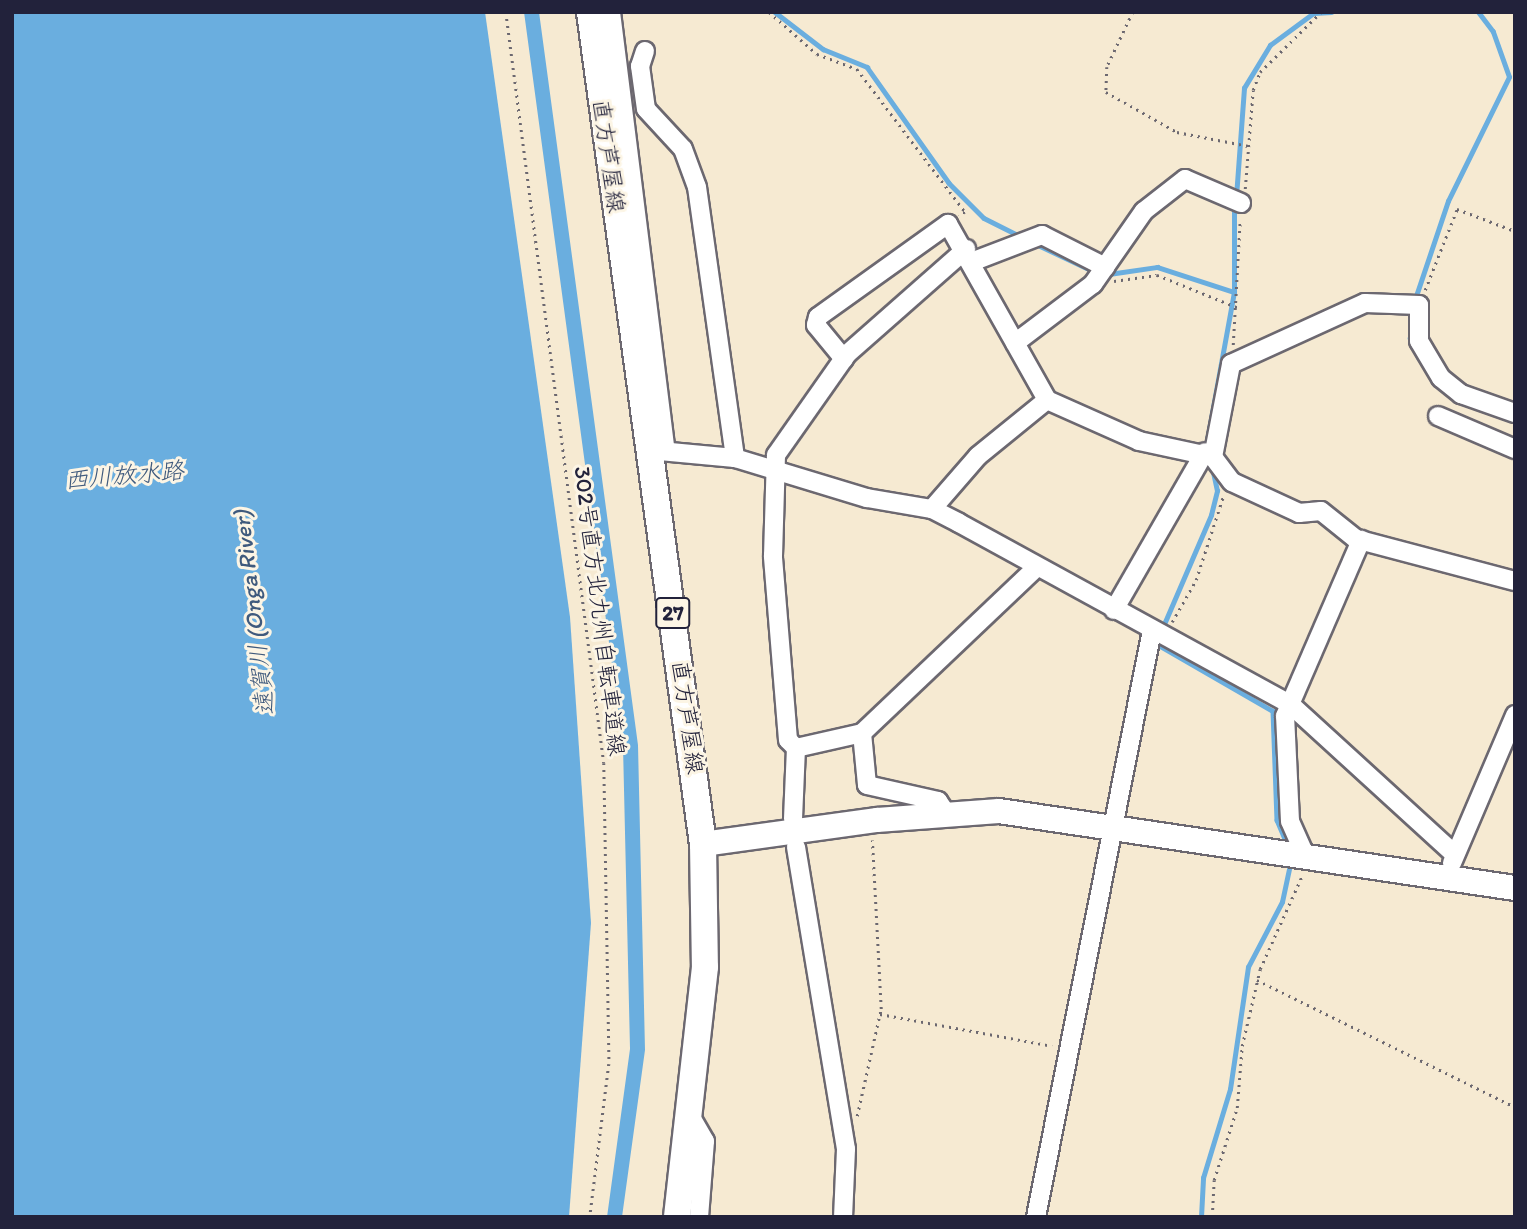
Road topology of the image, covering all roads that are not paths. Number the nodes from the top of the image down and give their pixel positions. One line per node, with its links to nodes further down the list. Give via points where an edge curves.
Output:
1 (590, 12): 14 (main road, 直方芦屋線 / 27)
2 (611, 12): 4 (street)
3 (645, 51): 5 (street, via 640,66)
4 (623, 99): 5 (street); 14 (street)
5 (646, 109): 17 (street, via 683,149 697,187)
6 (1241, 203): 8 (street, via 1185,179 1144,211)
7 (970, 255): 8 (street, via 1042,236); 9 (street); 10 (street); 10 (street, via 948,224 818,317 816,325)
8 (1101, 273): 9 (street)
9 (1015, 343): 11 (street)
10 (844, 359): 18 (street, via 776,455)
11 (1047, 400): 16 (street, via 1139,441); 19 (street, via 978,457)
12 (1515, 413): 16 (street, via 1461,394 1441,378 1419,341 1419,305 1365,303 1231,364)
13 (1438, 416): 15 (street)
14 (657, 448): 17 (street); 32 (main road, 直方芦屋線 / 27)
15 (1515, 449)
16 (1209, 455): 20 (street, via 1226,476 1280,505 1321,511); 23 (street)
17 (735, 458): 18 (street)
18 (774, 470): 19 (street, via 867,498); 28 (street, via 773,556 788,740)
19 (932, 509): 21 (street)
20 (1361, 540): 22 (street); 25 (street)
21 (1035, 569): 23 (street); 27 (street)
22 (1515, 581)
23 (1114, 610): 24 (street)
24 (1159, 635): 25 (street); 31 (street)
25 (1290, 704): 34 (street, via 1285,716 1290,821); 35 (street)
26 (1515, 715): 35 (street)
27 (862, 733): 28 (street); 29 (street, via 867,785 938,801)
28 (796, 748): 30 (street)
29 (946, 813): 31 (street, via 999,811); 32 (street)
30 (793, 819)
31 (1115, 825): 34 (street); 41 (street)
32 (703, 844): 37 (main road, 直方芦屋線 / 27, via 705,967)
33 (796, 847): 40 (street, via 846,1149)
34 (1305, 855): 35 (street)
35 (1452, 865): 36 (street)
36 (1515, 887)
37 (691, 1117): 38 (main road, 直方芦屋線 / 27); 39 (street, via 705,1141)
38 (677, 1217)
39 (699, 1217)
40 (844, 1217)
41 (1036, 1217)

